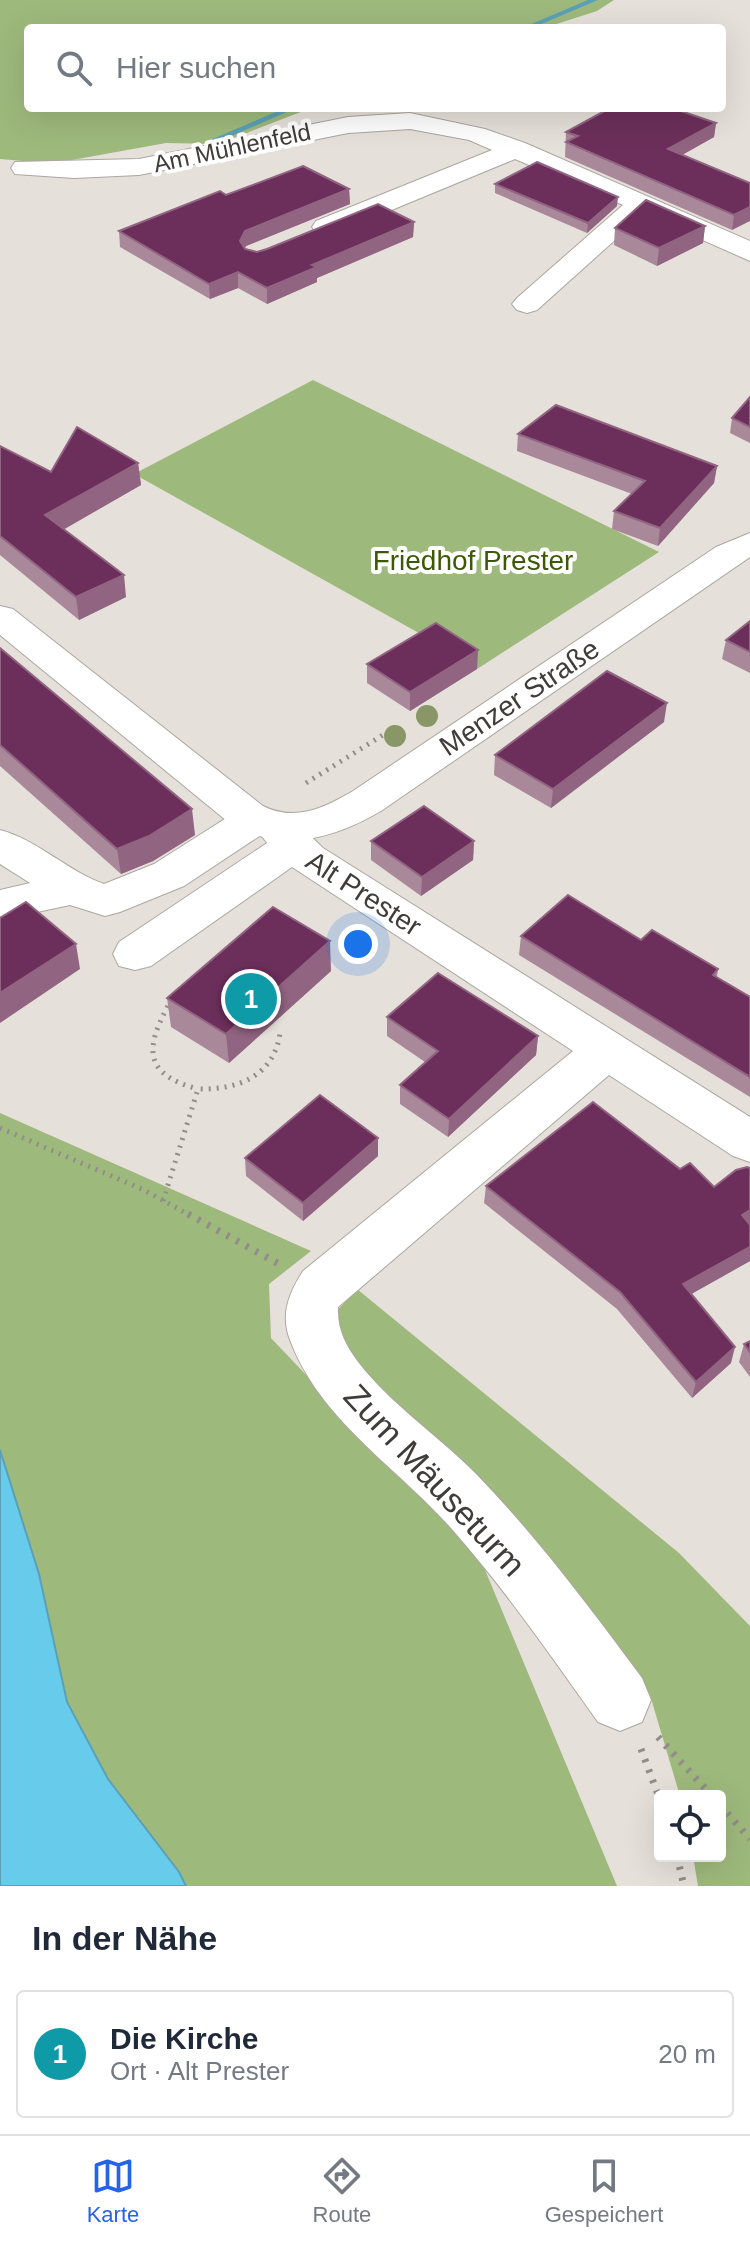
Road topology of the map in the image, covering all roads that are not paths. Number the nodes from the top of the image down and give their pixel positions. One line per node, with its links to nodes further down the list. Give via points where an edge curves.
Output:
1 (516, 149): 2 (street, Am Mühlenfeld, via 444,126 390,120 139,167); 3 (street, Am Mühlenfeld); 4 (street)
2 (24, 168)
3 (642, 202): 5 (street, Am Mühlenfeld); 6 (street)
4 (300, 237)
5 (750, 252)
6 (527, 304)
7 (750, 543): 9 (street, Menzer Straße, via 367,801 326,822)
8 (0, 617): 9 (street, Alt Prester)
9 (275, 831): 11 (street, via 105,901); 13 (street); 14 (street, Alt Prester)
10 (0, 844): 11 (street)
11 (72, 889): 12 (street)
12 (0, 905)
13 (135, 954)
14 (605, 1051): 15 (street, Alt Prester); 16 (street, Zum Mäuseturm, via 321,1287 311,1302 311,1319 334,1372 491,1531)
15 (747, 1135)
16 (620, 1700)

